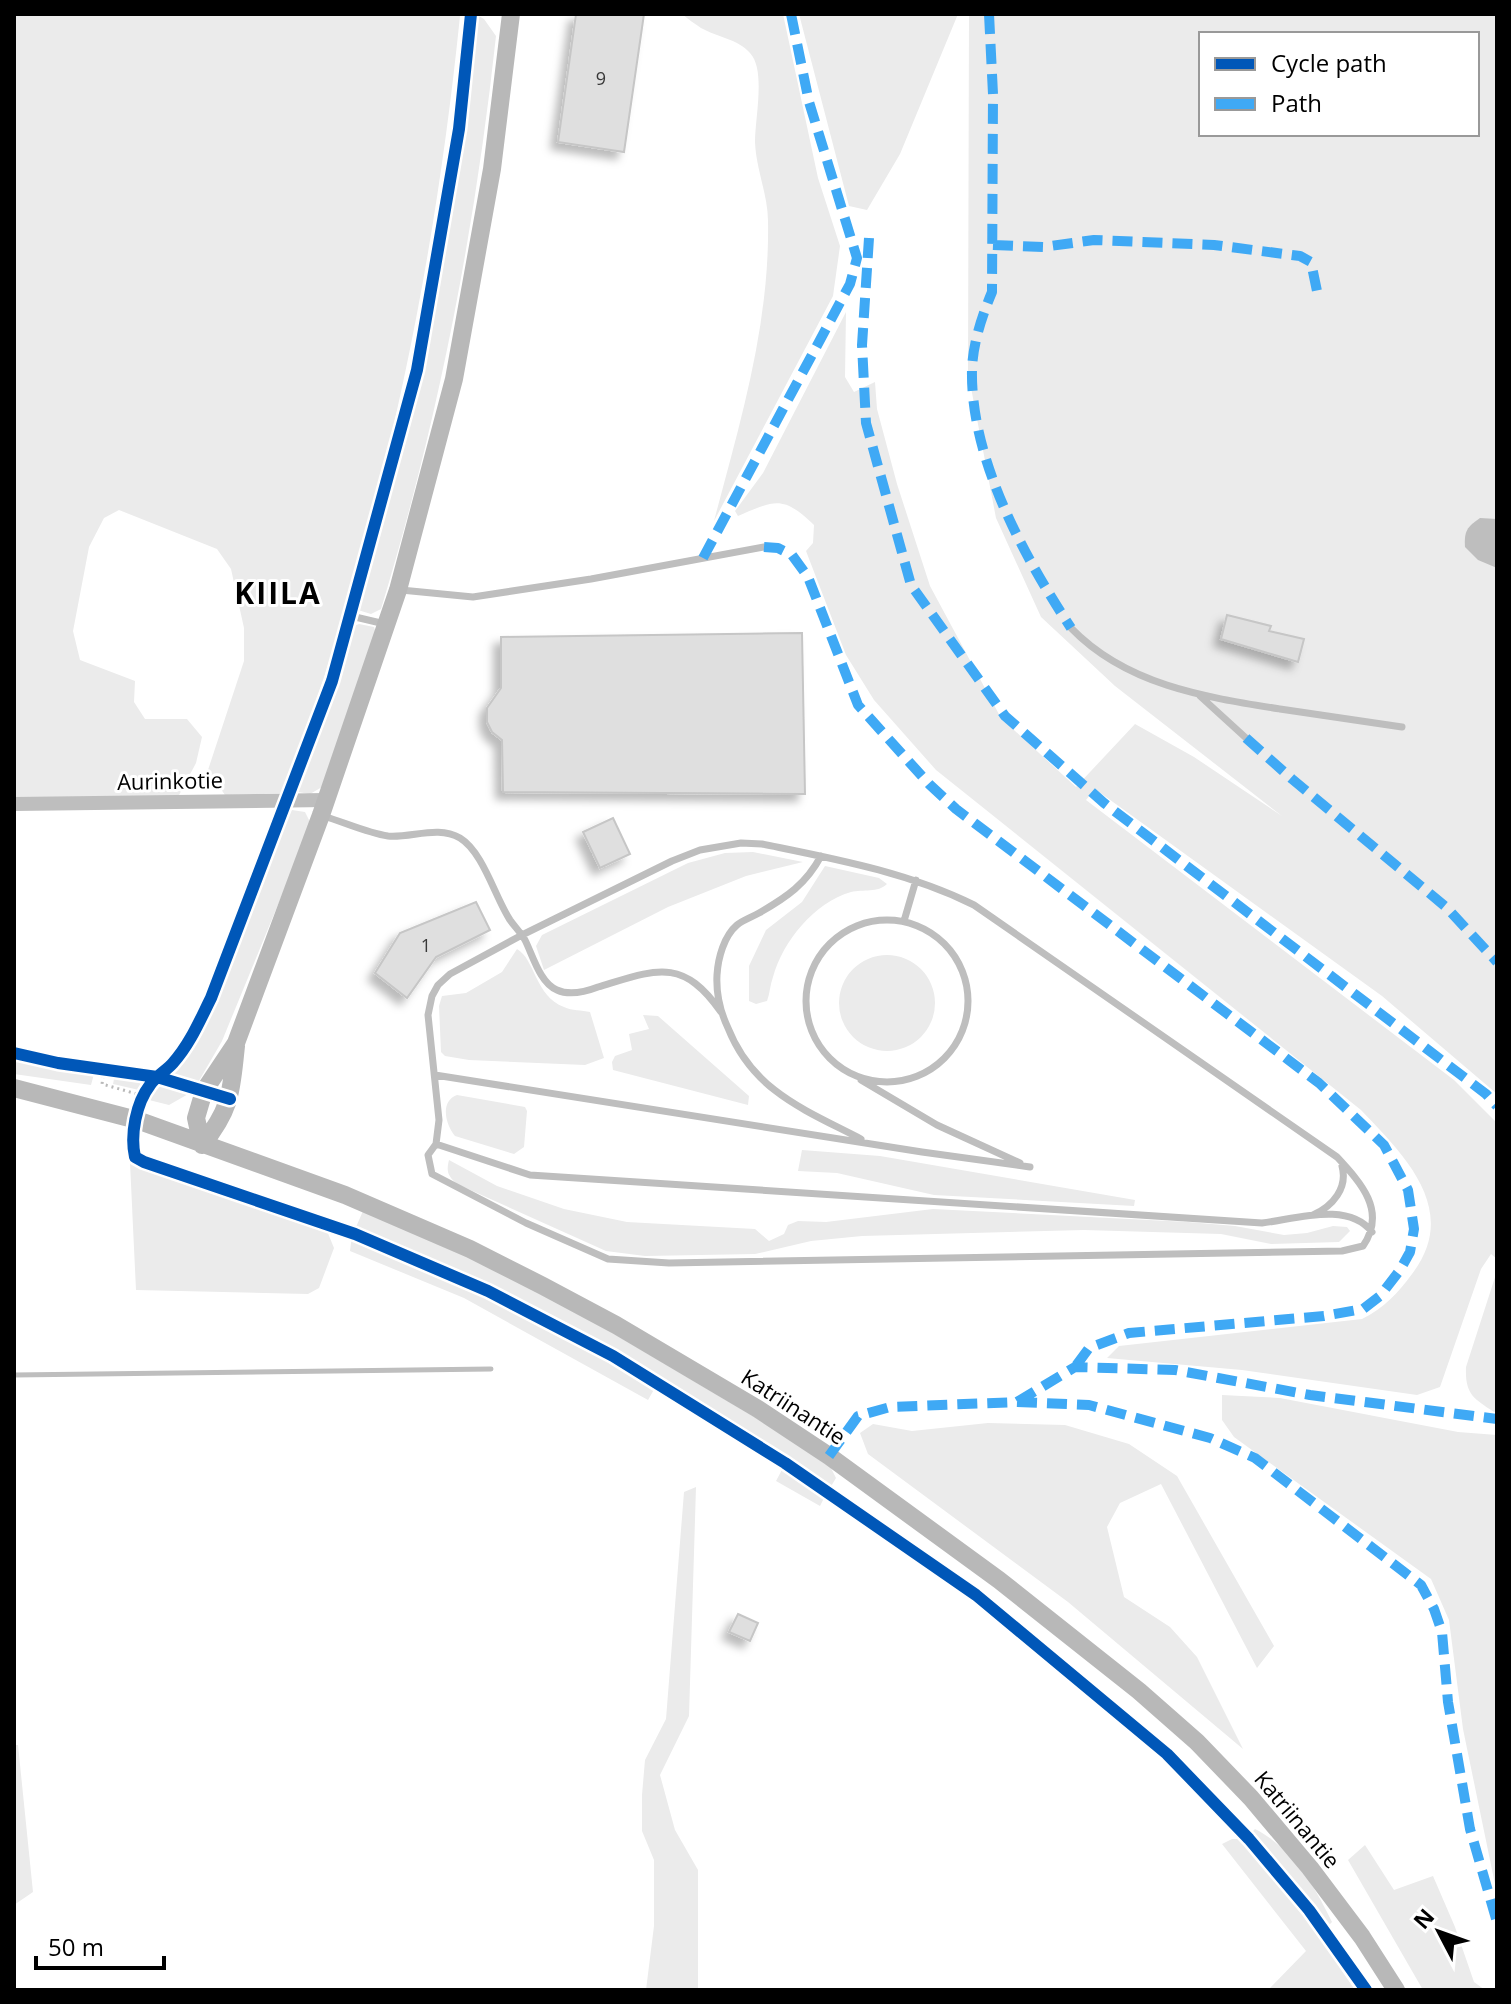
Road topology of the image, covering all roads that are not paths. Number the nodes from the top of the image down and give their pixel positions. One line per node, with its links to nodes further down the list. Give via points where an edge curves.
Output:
1 (511, 14): 3 (main road, via 492,169 454,379)
2 (764, 547): 3 (lane, via 473,597)
3 (398, 590): 5 (main road)
4 (351, 616): 5 (lane)
5 (387, 624): 11 (main road)
6 (1071, 628): 7 (lane, via 1122,668)
7 (1200, 696): 8 (lane); 9 (lane)
8 (1402, 727)
9 (1246, 738)
10 (14, 804): 11 (street, Aurinkotie)
11 (324, 808): 15 (lane, via 388,836 446,832 460,838 472,847); 17 (main road)
12 (821, 856): 13 (lane); 15 (lane, via 762,844 700,850); 16 (lane, via 803,884 738,925 728,937 718,960)
13 (916, 880): 14 (lane); 24 (lane, via 974,905)
14 (904, 921): 18 (lane, via 865,922 847,930 811,973 806,1011 811,1030 820,1047); 18 (lane, via 924,928 955,956 968,996 959,1038 931,1069 911,1078 869,1080)
15 (522, 935): 16 (lane, via 547,986 560,992 580,993 645,973 668,972 704,988); 19 (lane, via 438,985 428,1015)
16 (721, 1012): 21 (lane, via 738,1053 758,1077 786,1100)
17 (236, 1043): 23 (main road, via 230,1099); 23 (main road, via 204,1091 196,1118)
18 (849, 1072): 21 (lane, via 937,1125 1030,1167)
19 (435, 1075): 21 (lane); 22 (lane)
20 (14, 1088): 23 (main road, Katriinantie, via 137,1120)
21 (867, 1142)
22 (436, 1144): 25 (lane, via 530,1175 1262,1223); 26 (lane, via 428,1164 437,1179 608,1259 669,1263 1342,1251 1363,1246)
23 (202, 1145): 27 (main road, Katriinantie, via 345,1195 482,1255 616,1325 829,1456 1070,1635 1197,1742 1310,1868)
24 (1337, 1157): 25 (lane, via 1344,1170 1341,1192 1325,1209); 26 (lane, via 1368,1197)
25 (1306, 1218): 26 (lane, via 1341,1214 1364,1221)
26 (1373, 1232)
27 (1396, 1990)

